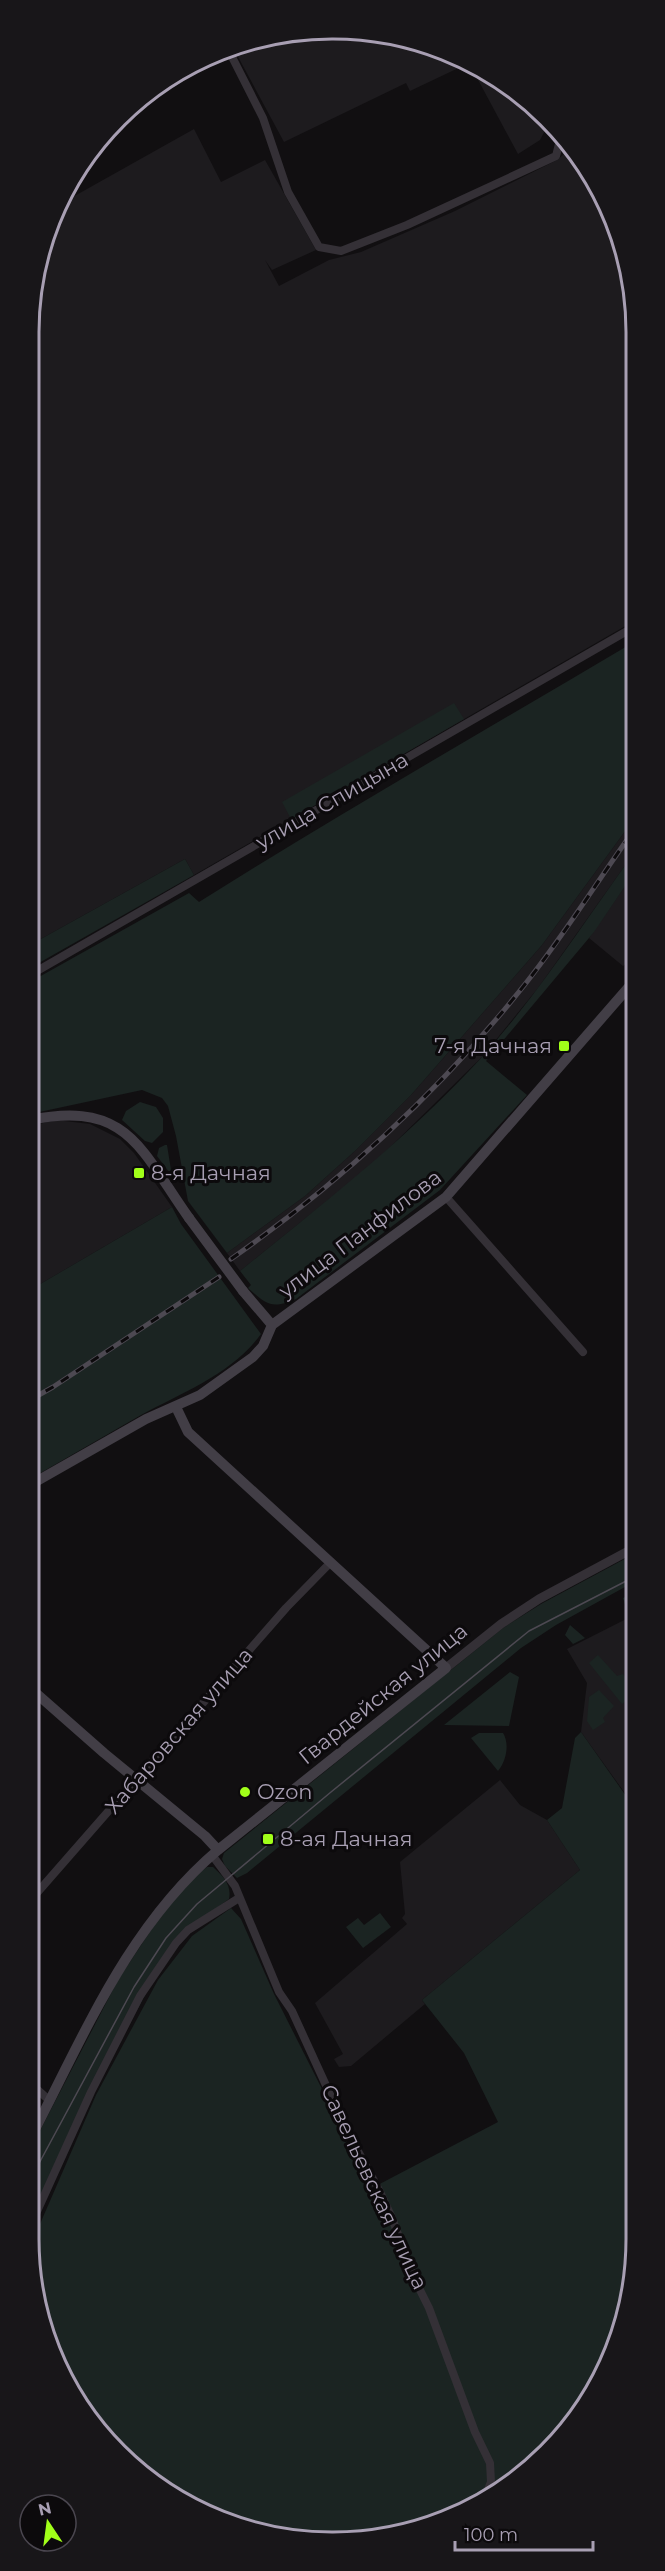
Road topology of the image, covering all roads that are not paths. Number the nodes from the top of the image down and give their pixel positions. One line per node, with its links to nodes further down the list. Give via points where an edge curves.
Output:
1 (232, 57): 2 (street, via 263,118 288,192 319,247 341,251 407,225 556,156)
2 (559, 146)
3 (626, 632): 4 (street, улица Спицына)
4 (39, 970)
5 (626, 990): 7 (main road, улица Панфилова)
6 (39, 1118): 8 (main road, bridge, via 77,1115 116,1125 144,1153)
7 (446, 1197): 8 (main road, улица Панфилова); 9 (street)
8 (272, 1325): 10 (main road, via 253,1357 200,1395)
9 (583, 1352)
10 (176, 1407): 11 (main road, via 146,1419); 13 (main road, via 188,1432)
11 (39, 1480)
12 (626, 1552): 14 (street, Гвардейская улица, via 539,1599)
13 (331, 1562): 14 (main road); 16 (street, Хабаровская улица, via 286,1608)
14 (446, 1668): 17 (main road, Гвардейская улица)
15 (39, 1696): 16 (main road)
16 (137, 1780): 17 (main road, via 205,1836); 18 (street, Хабаровская улица)
17 (215, 1853): 19 (street, Савельевская улица); 21 (main road, Гвардейская улица, via 157,1912 113,1979)
18 (39, 1891)
19 (239, 1898): 23 (street, via 188,1930 140,1996); 24 (street, Савельевская улица, via 279,1992 292,2011 346,2129 380,2192 490,2463)
20 (39, 2091): 21 (street)
21 (50, 2101): 22 (main road, Гвардейская улица)
22 (39, 2122)
23 (39, 2205)
24 (489, 2487)

